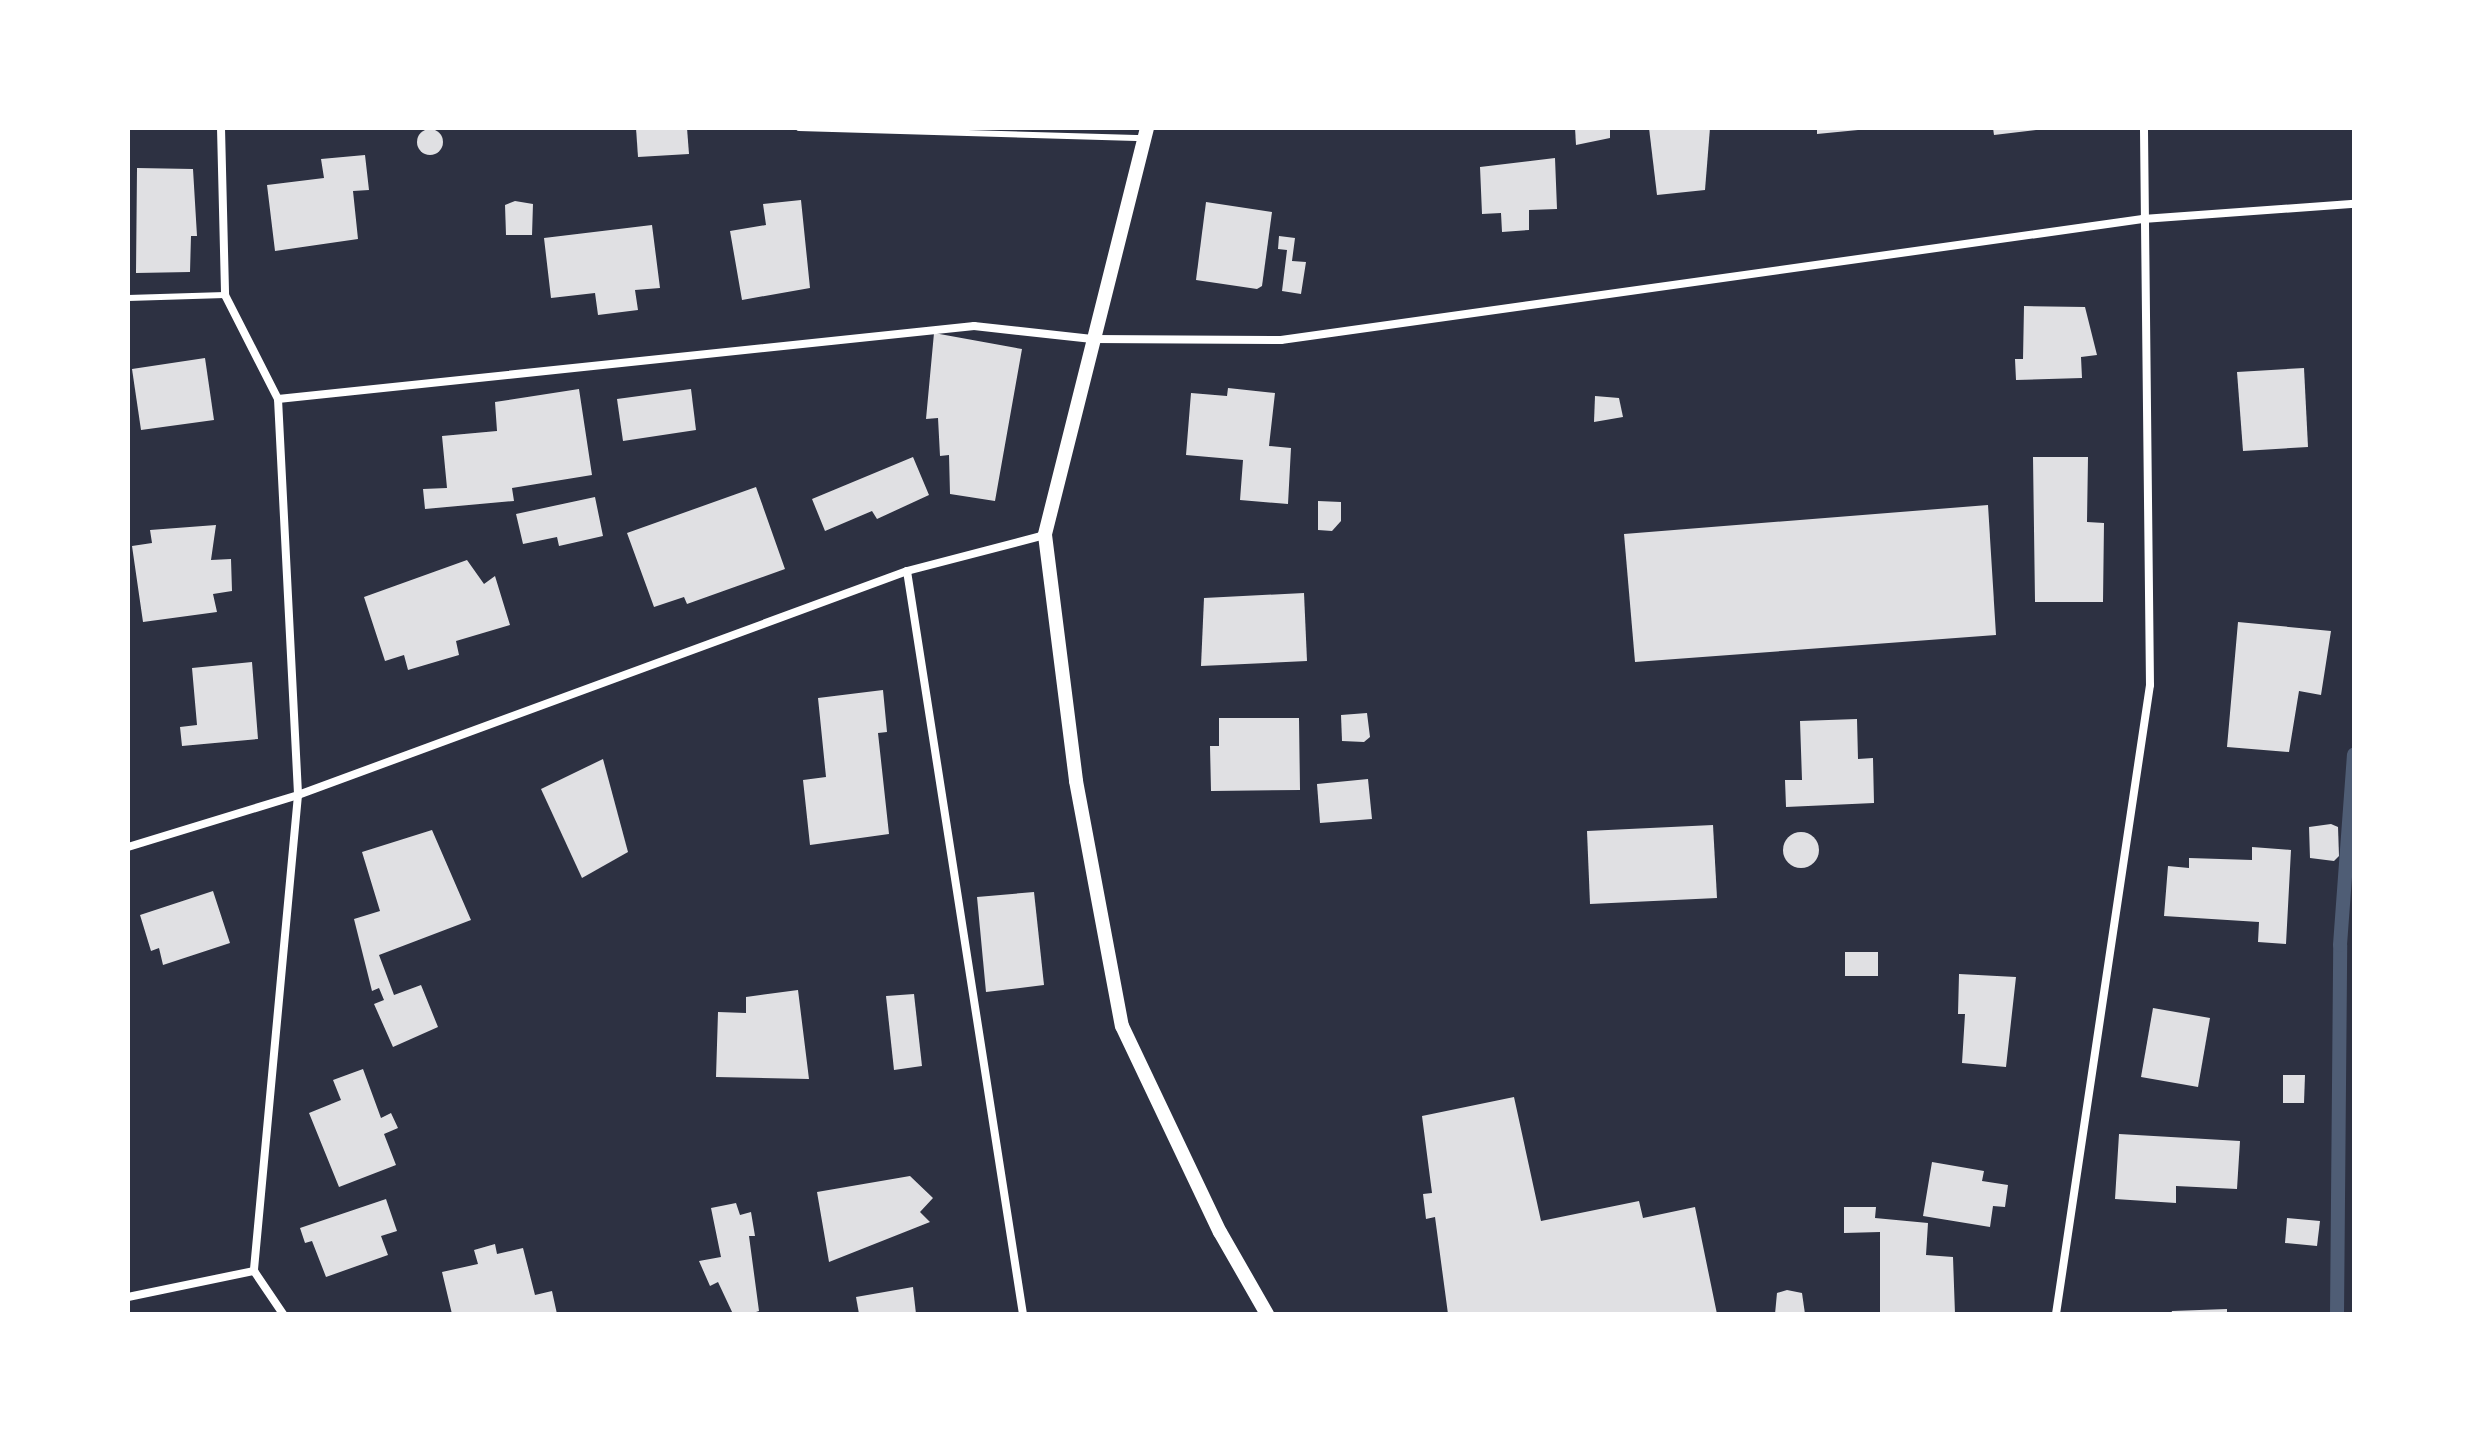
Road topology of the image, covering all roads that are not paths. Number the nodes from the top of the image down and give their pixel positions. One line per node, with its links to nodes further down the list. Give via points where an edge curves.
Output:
1 (221, 128): 7 (street)
2 (799, 128): 4 (lane)
3 (2144, 128): 6 (street)
4 (1146, 133): 9 (street)
5 (2354, 204): 6 (street)
6 (2143, 219): 9 (street, via 1281,340); 20 (street, via 2150,685)
7 (225, 295): 8 (lane); 10 (street)
8 (128, 298)
9 (1092, 339): 10 (street, via 974,326); 11 (street)
10 (278, 399): 13 (street)
11 (1045, 535): 12 (street); 19 (street, via 1076,781 1122,1026 1220,1232)
12 (907, 571): 13 (street); 18 (street)
13 (298, 795): 14 (street); 15 (street)
14 (128, 847)
15 (254, 1271): 16 (street); 17 (street)
16 (128, 1297)
17 (283, 1314)
18 (1023, 1314)
19 (1267, 1314)
20 (2056, 1314)

